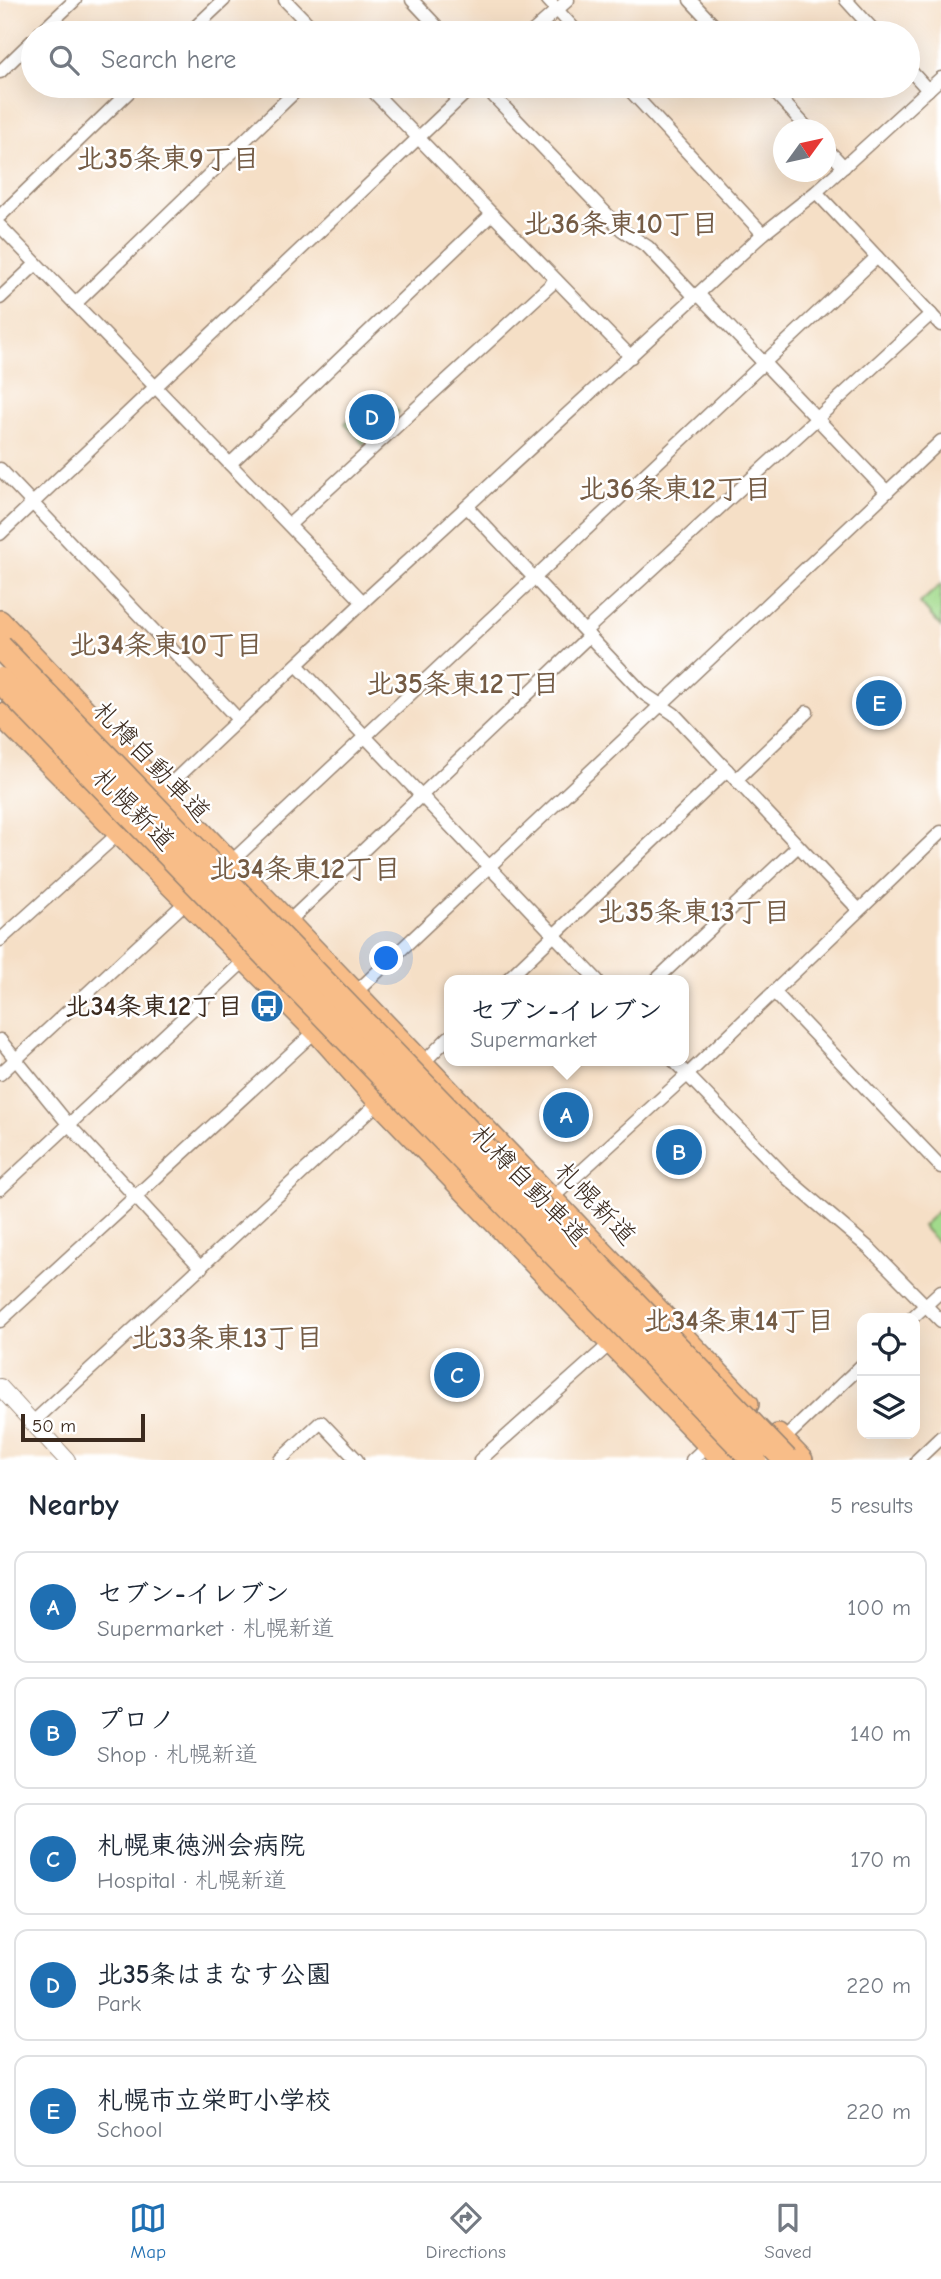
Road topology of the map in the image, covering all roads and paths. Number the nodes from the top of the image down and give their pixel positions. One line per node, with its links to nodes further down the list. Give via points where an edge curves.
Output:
1 (75, 0): 10 (street)
2 (224, 0): 11 (street)
3 (285, 0): 12 (street)
4 (412, 0): 13 (street)
5 (548, 0): 9 (street)
6 (568, 0): 9 (street)
7 (690, 0): 16 (street)
8 (846, 0): 17 (street)
9 (557, 10): 14 (street); 15 (street)
10 (53, 21)
11 (202, 21)
12 (305, 21)
13 (432, 21)
14 (545, 21)
15 (567, 21)
16 (710, 21)
17 (865, 21)
18 (21, 52): 19 (street)
19 (0, 72)
20 (941, 78): 22 (street)
21 (920, 81): 22 (street)
22 (928, 90): 23 (street)
23 (920, 97)
24 (123, 98): 38 (street)
25 (290, 98): 46 (street)
26 (380, 98): 33 (street)
27 (460, 98): 33 (street)
28 (496, 98): 44 (street, via 622,230 648,247)
29 (637, 98): 40 (street)
30 (780, 98): 32 (street)
31 (919, 98): 35 (street)
32 (799, 119)
33 (417, 137): 37 (street); 51 (street)
34 (836, 159): 35 (street)
35 (844, 167): 36 (street)
36 (816, 192): 40 (street); 41 (street)
37 (492, 214): 43 (street); 54 (street)
38 (0, 216)
39 (0, 226): 42 (street)
40 (762, 234): 44 (street)
41 (877, 257): 47 (street); 50 (street)
42 (36, 264): 45 (street); 46 (street)
43 (556, 280): 49 (street); 59 (street)
44 (696, 296): 49 (street); 50 (street)
45 (0, 298)
46 (75, 304): 51 (street)
47 (931, 314): 48 (street); 52 (street)
48 (941, 325)
49 (631, 357): 58 (street)
50 (764, 363): 52 (street); 61 (street)
51 (155, 387): 54 (street); 57 (street)
52 (816, 418): 56 (street); 64 (street)
53 (941, 441): 56 (street)
54 (230, 464): 59 (street)
55 (0, 469): 57 (street)
56 (887, 492): 68 (street)
57 (32, 502): 60 (street); 71 (street)
58 (467, 507): 61 (street); 62 (street)
59 (289, 525): 62 (street)
60 (0, 534)
61 (534, 578): 64 (street); 72 (street)
62 (363, 602): 66 (street)
63 (0, 621): 75 (highway, 札幌新道)
64 (587, 634): 68 (street); 76 (street)
65 (0, 647): 118 (highway, 札樽自動車道, bridge)
66 (298, 665): 71 (street); 72 (street)
67 (0, 680): 125 (highway, 札樽自動車道, bridge)
68 (662, 706): 73 (street); 81 (street)
69 (807, 712): 74 (street)
70 (0, 714): 78 (highway, 札幌新道)
71 (237, 719): 75 (street)
72 (365, 736): 76 (street); 80 (street)
73 (727, 770): 74 (street); 85 (street)
74 (736, 780): 79 (street)
75 (163, 791): 80 (highway, 札幌新道)
76 (421, 796): 81 (street); 84 (street)
77 (941, 832): 83 (street)
78 (118, 834): 82 (highway, 札幌新道); 86 (street)
79 (798, 846): 83 (street); 90 (street)
80 (230, 862): 84 (highway, 札幌新道)
81 (489, 867): 85 (street); 92 (street)
82 (187, 901): 87 (highway, 札幌新道); 96 (street)
83 (859, 910): 91 (street)
84 (288, 922): 92 (highway, 札幌新道)
85 (554, 935): 88 (street); 89 (street)
86 (0, 940)
87 (245, 960): 93 (highway, 札幌新道); 102 (street)
88 (512, 975)
89 (592, 975)
90 (661, 975)
91 (774, 992): 100 (street); 103 (street)
92 (356, 993): 93 (street); 97 (highway, 札幌新道)
93 (316, 1031): 101 (highway, 札幌新道); 105 (street)
94 (0, 1041): 96 (street)
95 (444, 1042): 97 (street)
96 (16, 1059): 99 (street); 102 (street)
97 (422, 1063): 106 (highway, 札幌新道)
98 (679, 1066): 100 (street)
99 (0, 1073)
100 (687, 1074): 106 (street); 109 (street, via 788,1179 870,1248)
101 (379, 1101): 107 (street); 113 (highway, 札幌新道)
102 (69, 1125): 104 (street); 105 (street)
103 (941, 1167)
104 (0, 1189)
105 (135, 1197): 107 (street); 111 (street)
106 (552, 1198): 118 (highway, 札幌新道)
107 (201, 1268): 116 (street)
108 (941, 1291): 109 (street)
109 (926, 1304): 110 (street); 112 (street)
110 (917, 1313)
111 (0, 1321)
112 (941, 1321)
113 (611, 1343): 119 (highway, 札幌新道); 123 (street)
114 (857, 1371): 118 (street)
115 (1, 1391): 116 (street)
116 (32, 1423): 120 (street)
117 (941, 1437): 127 (street)
118 (785, 1450): 126 (highway, 札幌新道)
119 (716, 1452): 124 (street)
120 (67, 1460)
121 (279, 1460): 122 (street, via 321,1422)
122 (358, 1460)
123 (480, 1460)
124 (692, 1460)
125 (754, 1460)
126 (802, 1460)
127 (916, 1460)

